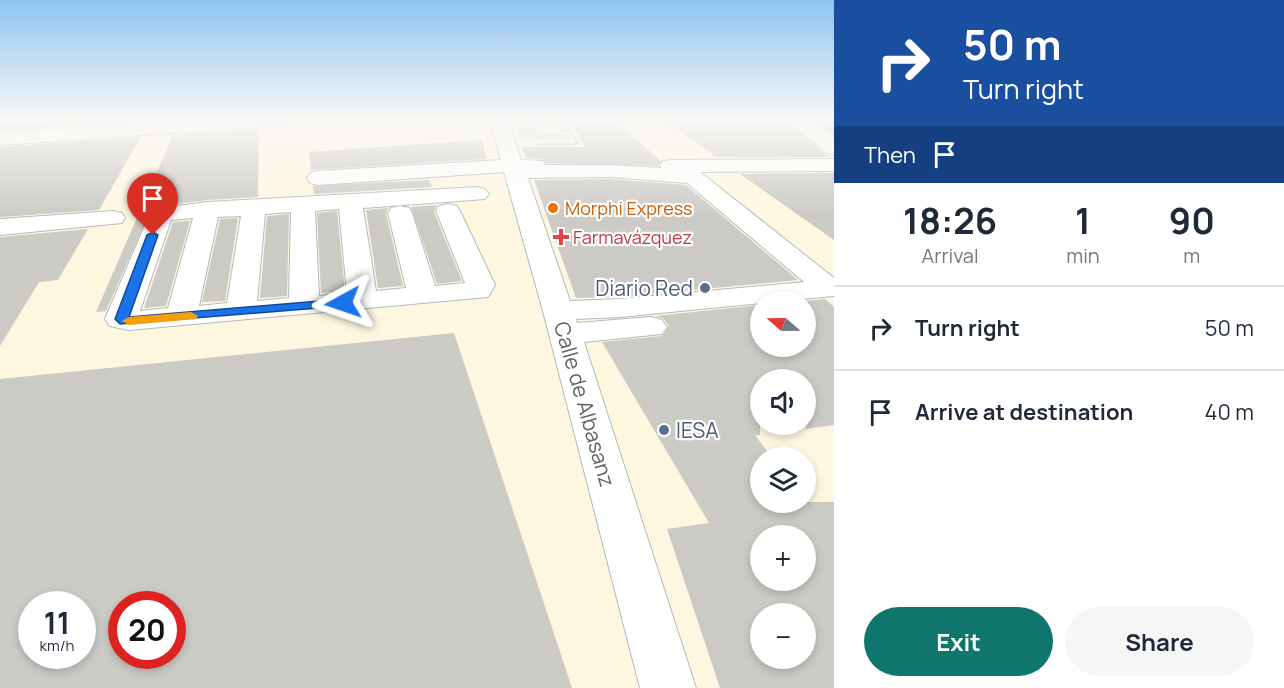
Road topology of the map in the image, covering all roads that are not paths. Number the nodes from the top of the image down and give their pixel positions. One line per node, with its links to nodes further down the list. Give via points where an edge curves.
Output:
1 (515, 152): 2 (street, Calle de Albasanz)
2 (520, 161): 3 (street); 4 (street); 22 (street, Calle de Albasanz); 22 (street, via 693,177 829,288 632,307)
3 (834, 165)
4 (318, 178)
5 (477, 194): 6 (street)
6 (350, 200): 7 (street); 15 (street)
7 (303, 203): 8 (street); 16 (street)
8 (254, 206): 9 (street); 19 (street)
9 (208, 209): 21 (street); 21 (street, via 161,214 121,319)
10 (448, 211): 14 (street, via 480,288)
11 (400, 213): 14 (street)
12 (113, 218): 13 (street)
13 (0, 227)
14 (423, 296): 15 (street)
15 (363, 301): 16 (street)
16 (304, 306): 19 (street)
17 (834, 308): 18 (street)
18 (816, 310)
19 (241, 311): 21 (street)
20 (750, 316): 22 (street)
21 (182, 317)
22 (561, 323): 23 (street, Calle de Albasanz)
23 (668, 688)

